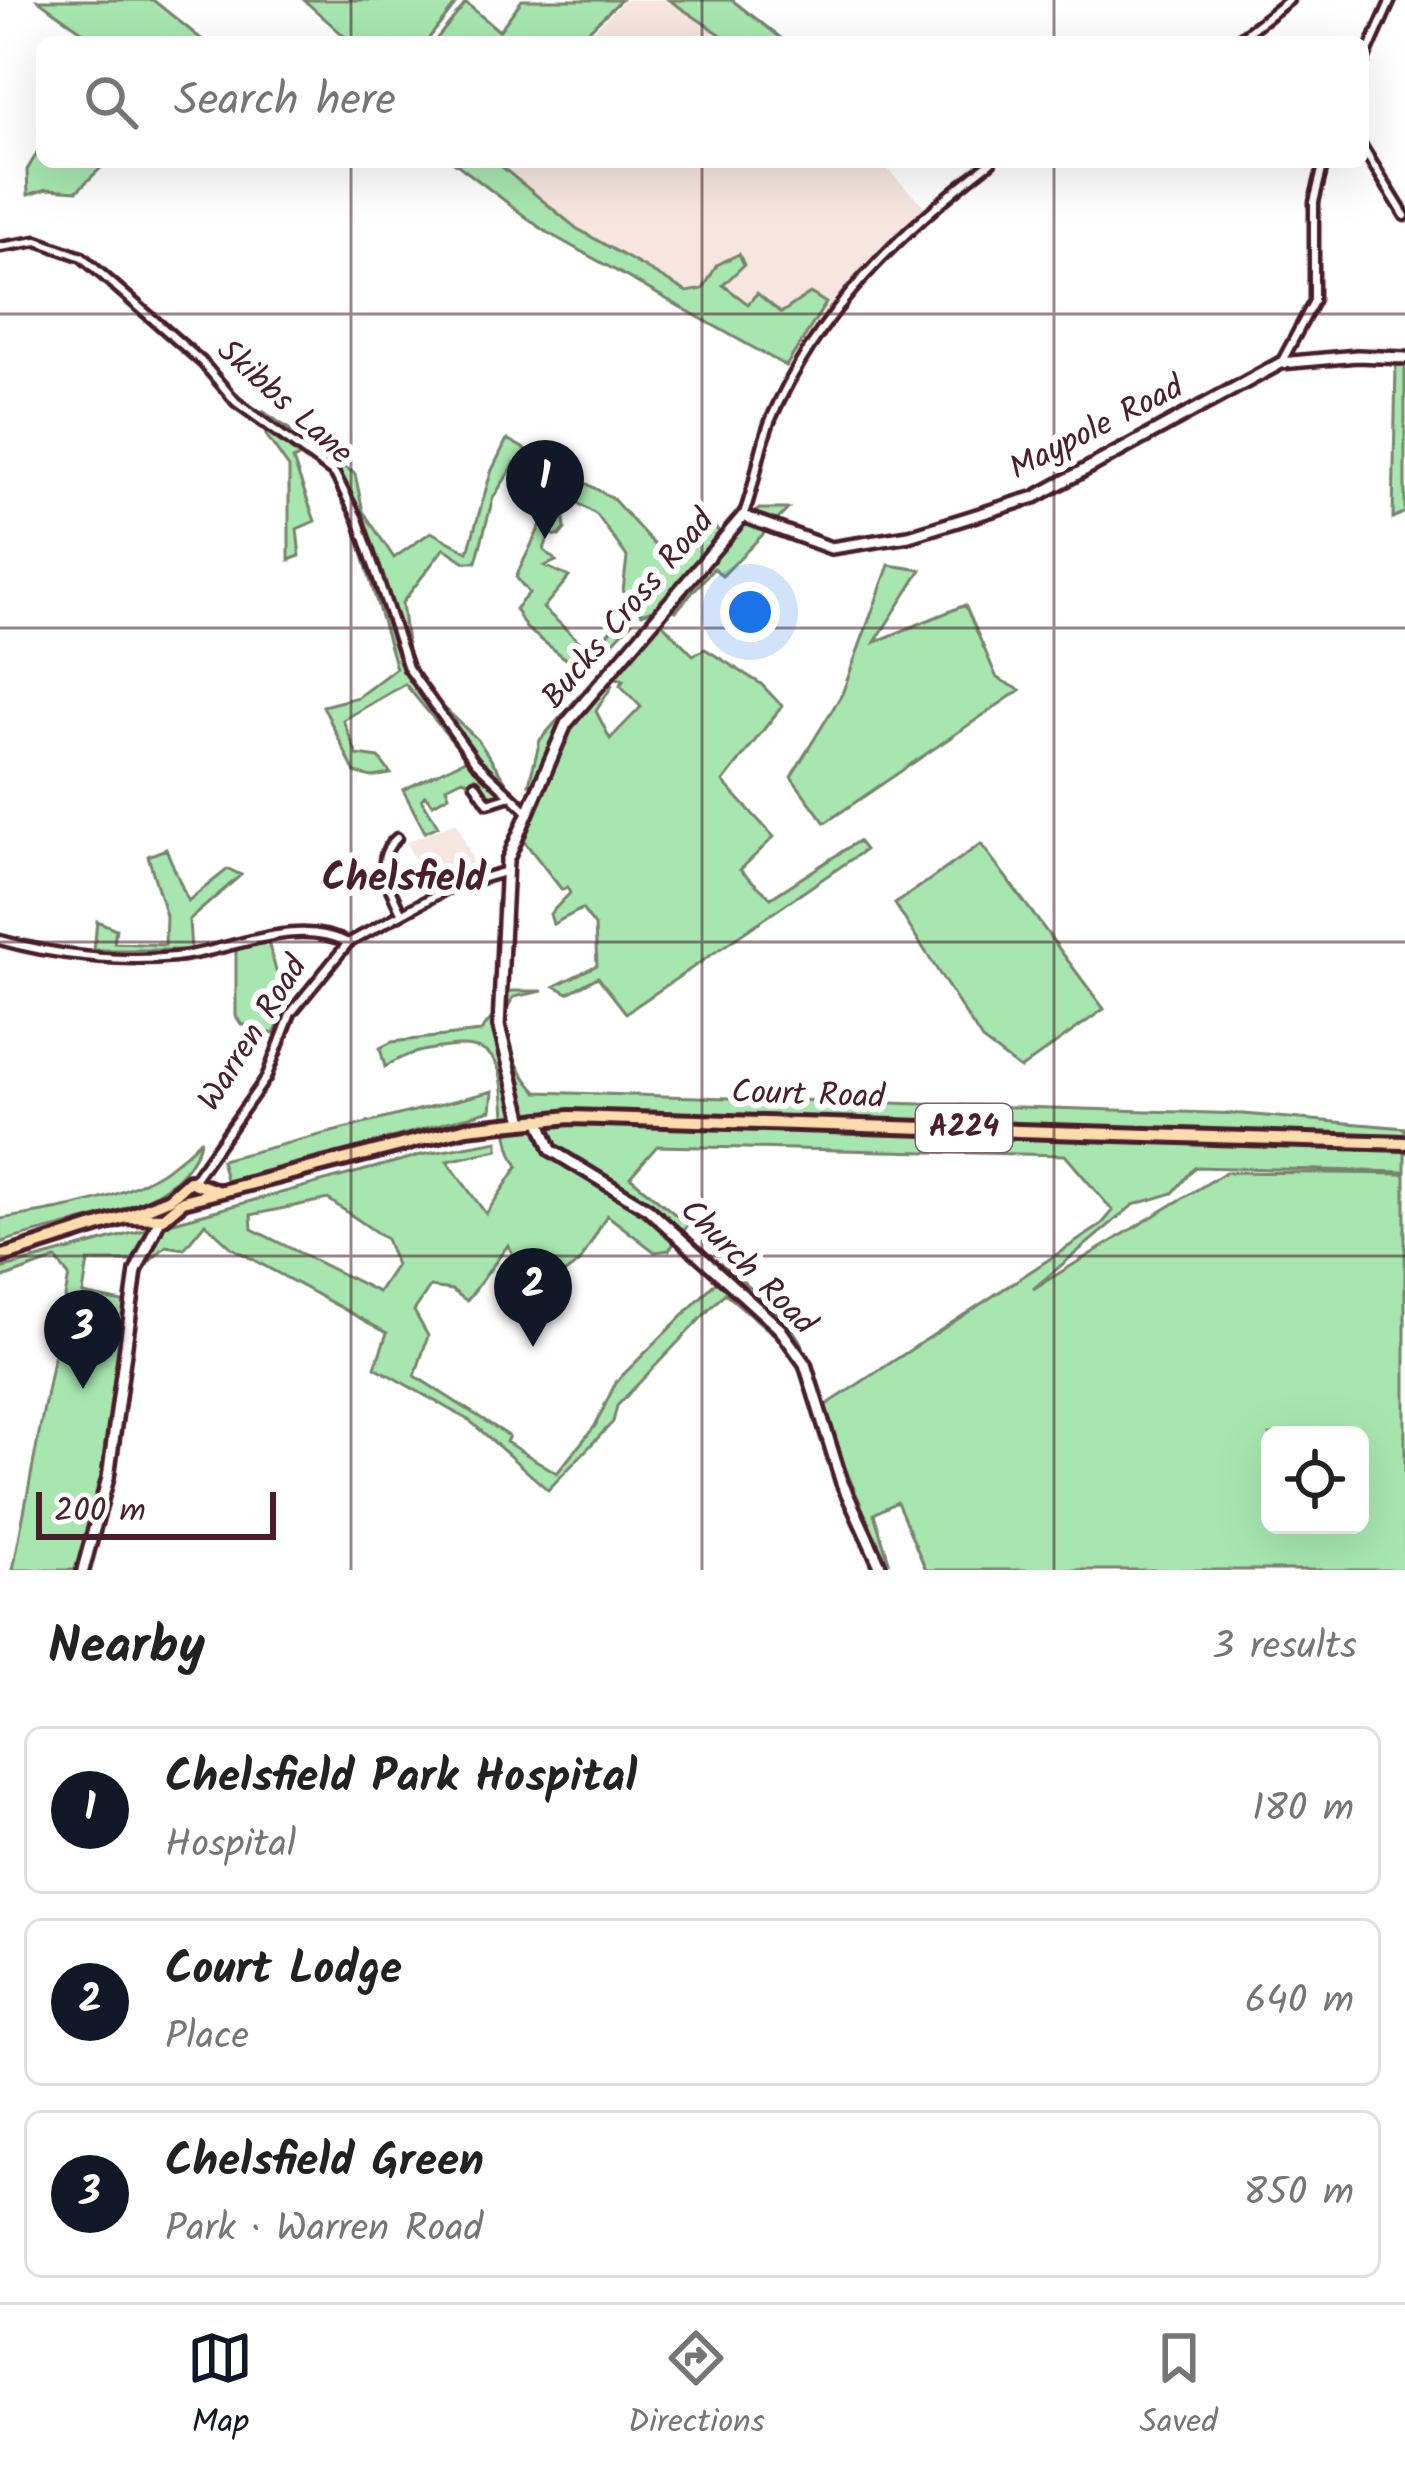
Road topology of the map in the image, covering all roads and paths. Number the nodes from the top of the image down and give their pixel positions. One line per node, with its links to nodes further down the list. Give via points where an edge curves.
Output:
1 (1289, 0): 3 (street)
2 (1390, 0): 4 (street)
3 (1243, 36)
4 (1369, 49)
5 (1369, 158): 8 (street)
6 (983, 168): 12 (street, via 932,208 825,321 770,421)
7 (1322, 168): 11 (street, via 1314,202 1314,301)
8 (1405, 216)
9 (0, 247): 14 (street, Skibbs Lane, via 37,241 82,257 236,402 335,474 408,668)
10 (1405, 358): 11 (street, Maypole Road)
11 (1281, 363): 12 (street, Maypole Road, via 1035,497 909,536 831,548)
12 (742, 516): 15 (street, Bucks Cross Road, via 566,724)
13 (475, 784): 14 (street, via 488,803)
14 (507, 796): 15 (street, Skibbs Lane)
15 (526, 810): 17 (street, Bucks Cross Road)
16 (397, 838): 18 (street, via 382,867)
17 (504, 872): 18 (street, Warren Road); 22 (street, via 499,1027)
18 (401, 911): 20 (street, Warren Road)
19 (0, 940): 20 (street, via 100,957 176,958 287,935)
20 (348, 944): 24 (street, Warren Road, via 291,1012 266,1078)
21 (539, 1120): 22 (main road, Court Road / A224); 23 (main road, Court Road / A224); 30 (street, Church Road, via 551,1150 648,1209 780,1329 805,1364 842,1483)
22 (523, 1121): 25 (main road, Court Road / A224)
23 (1405, 1142)
24 (191, 1183): 25 (main road); 26 (main road, via 183,1195); 27 (main road, Court Road / A224)
25 (219, 1192): 26 (main road, Court Road / A224)
26 (193, 1199): 27 (main road, Court Road / A224)
27 (160, 1211): 28 (main road, Court Road / A224); 29 (street, via 136,1271 109,1478)
28 (0, 1257)
29 (82, 1570)
30 (882, 1570)

